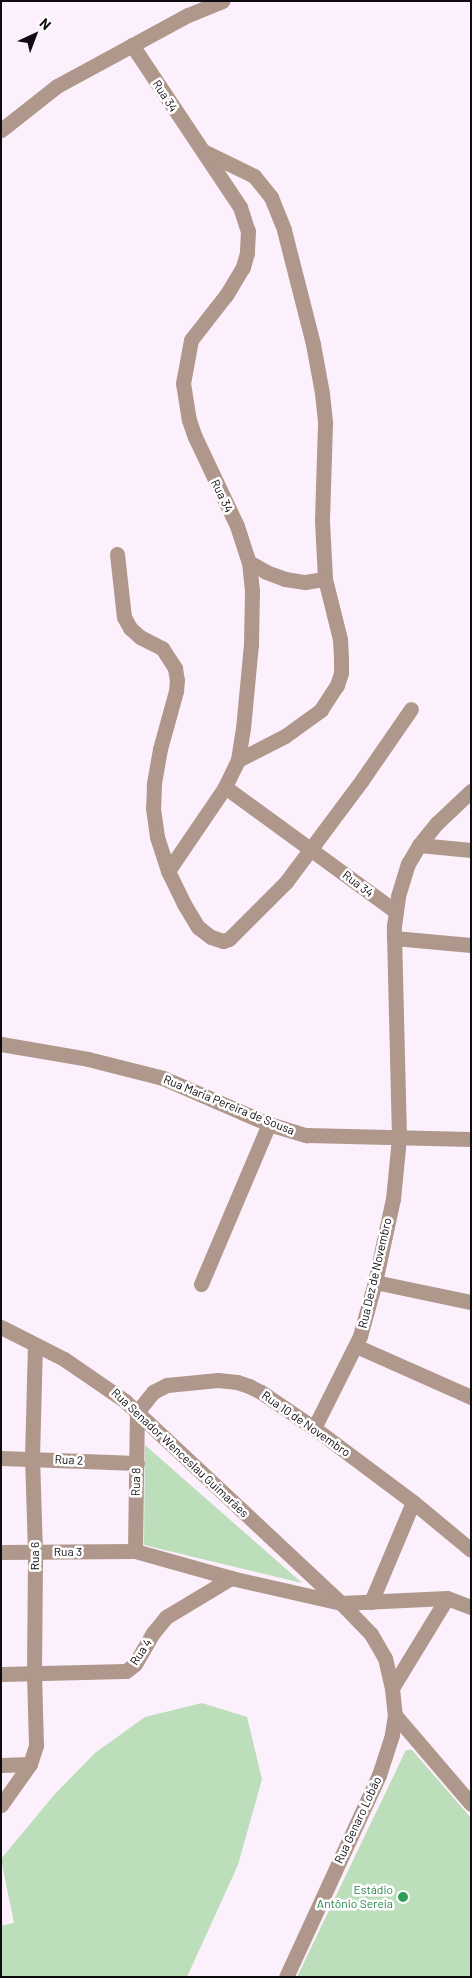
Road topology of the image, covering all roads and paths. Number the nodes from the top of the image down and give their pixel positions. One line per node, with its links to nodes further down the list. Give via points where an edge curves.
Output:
1 (222, 1): 2 (street)
2 (132, 45): 3 (street, via 57,86); 4 (street, Rua 34)
3 (1, 130)
4 (200, 150): 6 (street, Rua 34, via 240,207 248,241 243,267 191,340 185,366 185,398 195,437 237,526); 7 (street, via 254,176 271,197 284,230 322,393)
5 (117, 554): 15 (street, via 124,617 140,637 162,648 170,657 177,680 160,749 153,808 157,838)
6 (249, 562): 7 (street, via 285,579 305,582); 9 (street, Rua 34, via 251,644)
7 (325, 579): 9 (street, via 340,639 341,673 336,684 321,710 285,736)
8 (411, 710): 13 (street)
9 (238, 760): 10 (street, Rua 34)
10 (225, 787): 13 (street, Rua 34); 15 (street)
11 (471, 791): 12 (street, Rua Dez de Novembro, via 437,822)
12 (419, 845): 14 (street); 16 (street, Rua Dez de Novembro, via 402,879)
13 (312, 849): 15 (street, via 265,905 223,941 206,934 192,918); 16 (street, Rua 34)
14 (471, 850)
15 (168, 871)
16 (395, 911): 17 (street, Rua Dez de Novembro)
17 (394, 938): 18 (street); 21 (street, Rua Dez de Novembro)
18 (471, 945)
19 (1, 1044): 20 (street, Rua Maria Pereira de Sousa, via 88,1058 163,1078)
20 (269, 1124): 21 (street, Rua Maria Pereira de Sousa, via 321,1137); 24 (street)
21 (400, 1138): 22 (street, Rua Maria Pereira de Sousa); 23 (street, Rua Dez de Novembro)
22 (471, 1139)
23 (375, 1282): 25 (street); 28 (street, Rua Dez de Novembro)
24 (201, 1284)
25 (471, 1302)
26 (1, 1327): 27 (street, Rua Senador Wenceslau Guimarães)
27 (35, 1346): 30 (street, Rua Senador Wenceslau Guimarães, via 89,1375); 33 (street, Rua 6)
28 (356, 1346): 29 (street); 31 (street, Rua Dez de Novembro)
29 (471, 1397)
30 (137, 1412): 31 (street, Rua 10 de Novembro, via 162,1386 218,1380 237,1382 261,1392); 34 (street, Rua 8); 43 (street, Rua Senador Wenceslau Guimarães)
31 (314, 1428): 35 (street, Rua 10 de Novembro)
32 (1, 1458): 33 (street, Rua 2)
33 (32, 1458): 34 (street, Rua 2); 38 (street, Rua 6)
34 (136, 1463): 39 (street, Rua 8)
35 (413, 1502): 36 (street, Rua 10 de Novembro); 42 (street)
36 (471, 1550)
37 (1, 1552): 38 (street, Rua 3)
38 (35, 1552): 39 (street, Rua 3); 45 (street, Rua 6)
39 (135, 1552): 40 (street, Rua 3)
40 (231, 1578): 43 (street, Rua 3); 45 (street, Rua 4, via 166,1617 135,1664 126,1671)
41 (447, 1598): 42 (street); 44 (street); 47 (street)
42 (371, 1602): 43 (street)
43 (341, 1603): 47 (street, Rua Senador Wenceslau Guimarães, via 378,1644)
44 (471, 1607)
45 (34, 1673): 46 (street, Rua 4); 49 (street, Rua 6, via 37,1731)
46 (1, 1674)
47 (392, 1688): 48 (street, Rua Senador Wenceslau Guimarães)
48 (395, 1715): 51 (street); 53 (street, Rua Genaro Lobão, via 379,1775)
49 (30, 1764): 50 (street); 52 (street)
50 (1, 1765)
51 (471, 1804)
52 (1, 1805)
53 (286, 1977)

